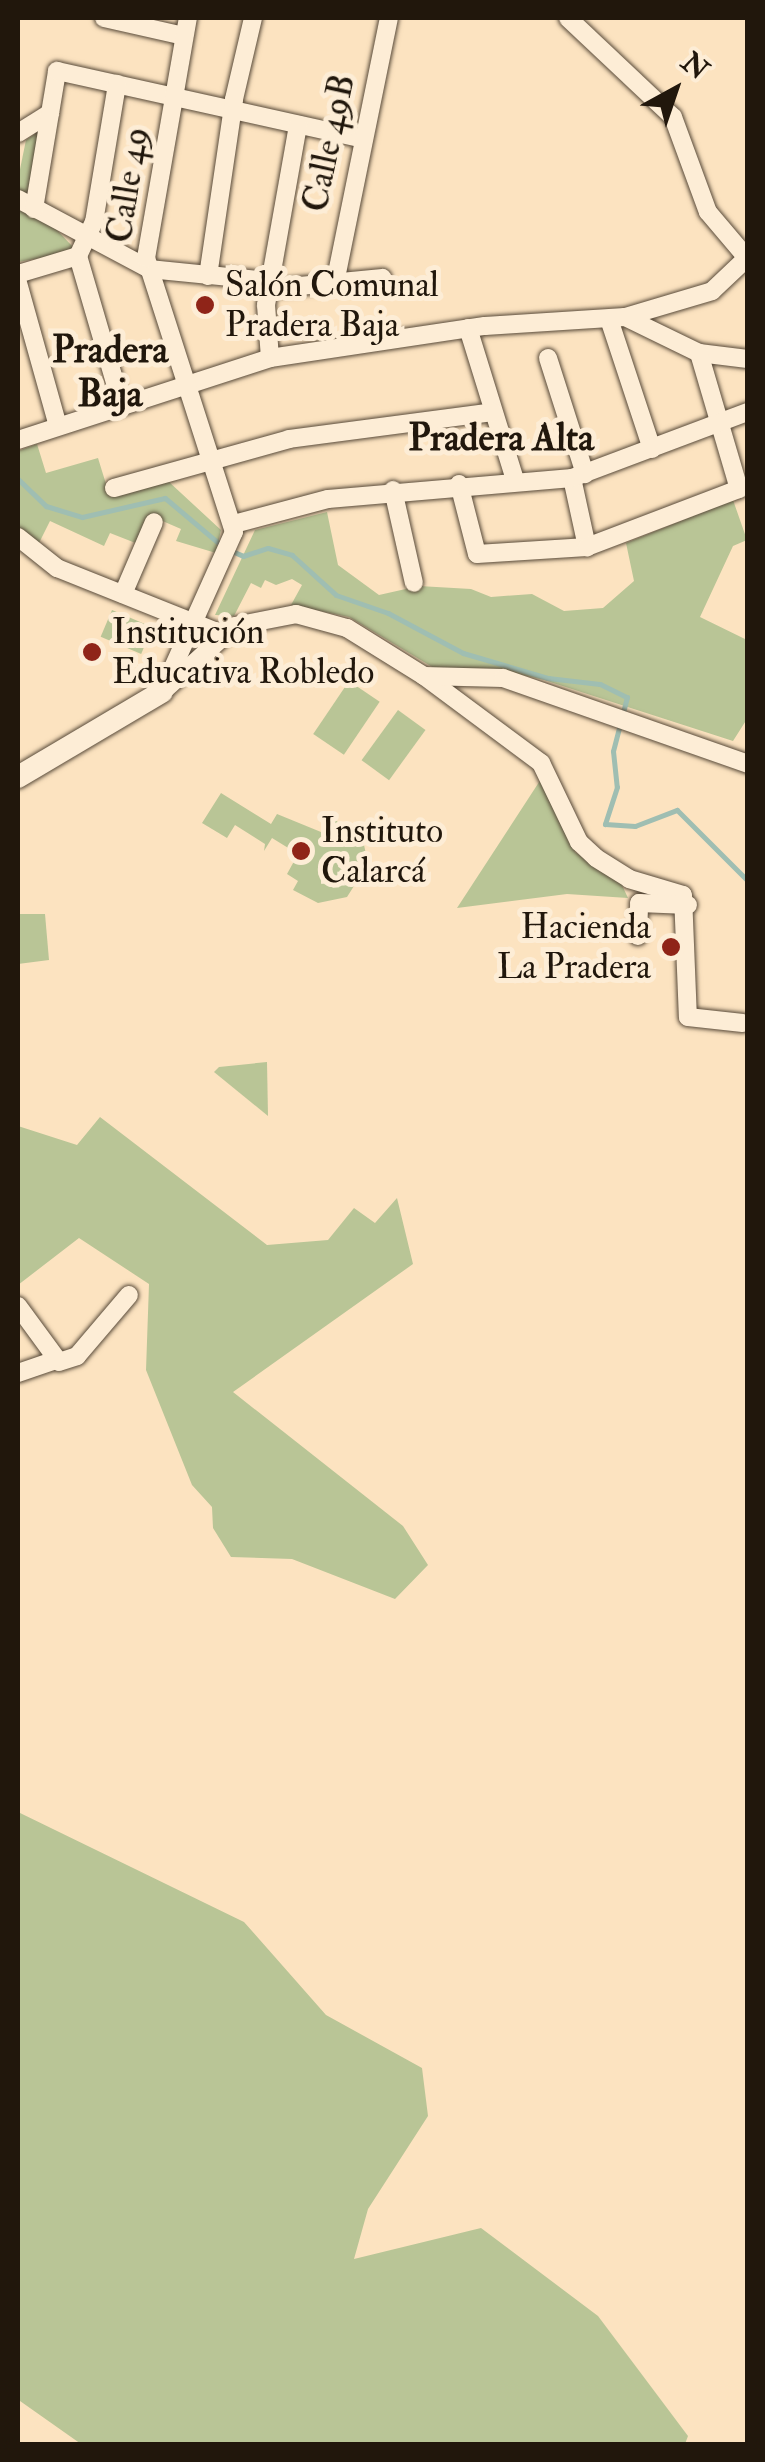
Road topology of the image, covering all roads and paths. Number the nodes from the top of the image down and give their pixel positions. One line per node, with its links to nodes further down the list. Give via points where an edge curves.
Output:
1 (104, 18): 5 (street)
2 (253, 18): 8 (street)
3 (390, 18): 12 (street, Calle 49B)
4 (568, 18): 17 (street, via 673,117 708,212)
5 (186, 27): 7 (street, Calle 49)
6 (117, 84): 7 (street); 9 (street, via 56,71); 15 (street)
7 (175, 97): 8 (street); 18 (street, Calle 49)
8 (236, 111): 10 (street); 20 (street)
9 (50, 113): 11 (street); 14 (street)
10 (298, 125): 12 (street); 23 (street)
11 (18, 134)
12 (360, 138): 22 (street, Calle 49B)
13 (18, 199): 14 (street)
14 (34, 210): 15 (street)
15 (88, 238): 16 (street); 18 (street)
16 (78, 256): 19 (street); 32 (street)
17 (747, 258): 25 (street, via 712,291)
18 (149, 269): 20 (street); 31 (street, Calle 49)
19 (18, 274)
20 (208, 276): 23 (street)
21 (382, 278): 22 (street)
22 (335, 282): 23 (street)
23 (269, 285): 28 (street)
24 (19, 293): 35 (street)
25 (617, 318): 26 (street); 27 (street); 38 (street)
26 (468, 328): 28 (street); 33 (street)
27 (699, 353): 30 (street); 36 (street)
28 (270, 358): 31 (street)
29 (548, 358): 40 (street)
30 (748, 359)
31 (190, 384): 32 (street); 39 (street, Calle 49)
32 (122, 403): 35 (street)
33 (494, 412): 39 (street, via 365,424); 41 (street)
34 (748, 412): 36 (street)
35 (57, 423): 37 (street)
36 (720, 424): 38 (street); 48 (street, via 739,489)
37 (18, 440)
38 (652, 449): 40 (street)
39 (212, 458): 43 (street); 46 (street, Calle 49)
40 (579, 476): 41 (street); 48 (street)
41 (514, 480): 42 (street)
42 (459, 484): 44 (street); 48 (street, via 476,554)
43 (114, 488)
44 (394, 490): 46 (street); 49 (street)
45 (154, 522): 50 (street)
46 (233, 532): 51 (street)
47 (18, 537): 50 (street, via 57,568)
48 (586, 546)
49 (414, 582)
50 (122, 594): 51 (street)
51 (195, 620): 52 (street); 54 (street)
52 (222, 634): 53 (street, via 268,616 323,619); 54 (street)
53 (424, 676): 55 (street, via 503,678); 57 (street, via 541,763 579,842 596,858 628,879 683,894)
54 (162, 692): 56 (street)
55 (748, 764)
56 (18, 777)
57 (688, 905): 58 (street, via 639,903); 59 (street, via 688,1018)
58 (638, 936)
59 (743, 1022)
60 (129, 1295): 62 (street, via 77,1356)
61 (18, 1306): 62 (street)
62 (53, 1361): 63 (street)
63 (18, 1372)

